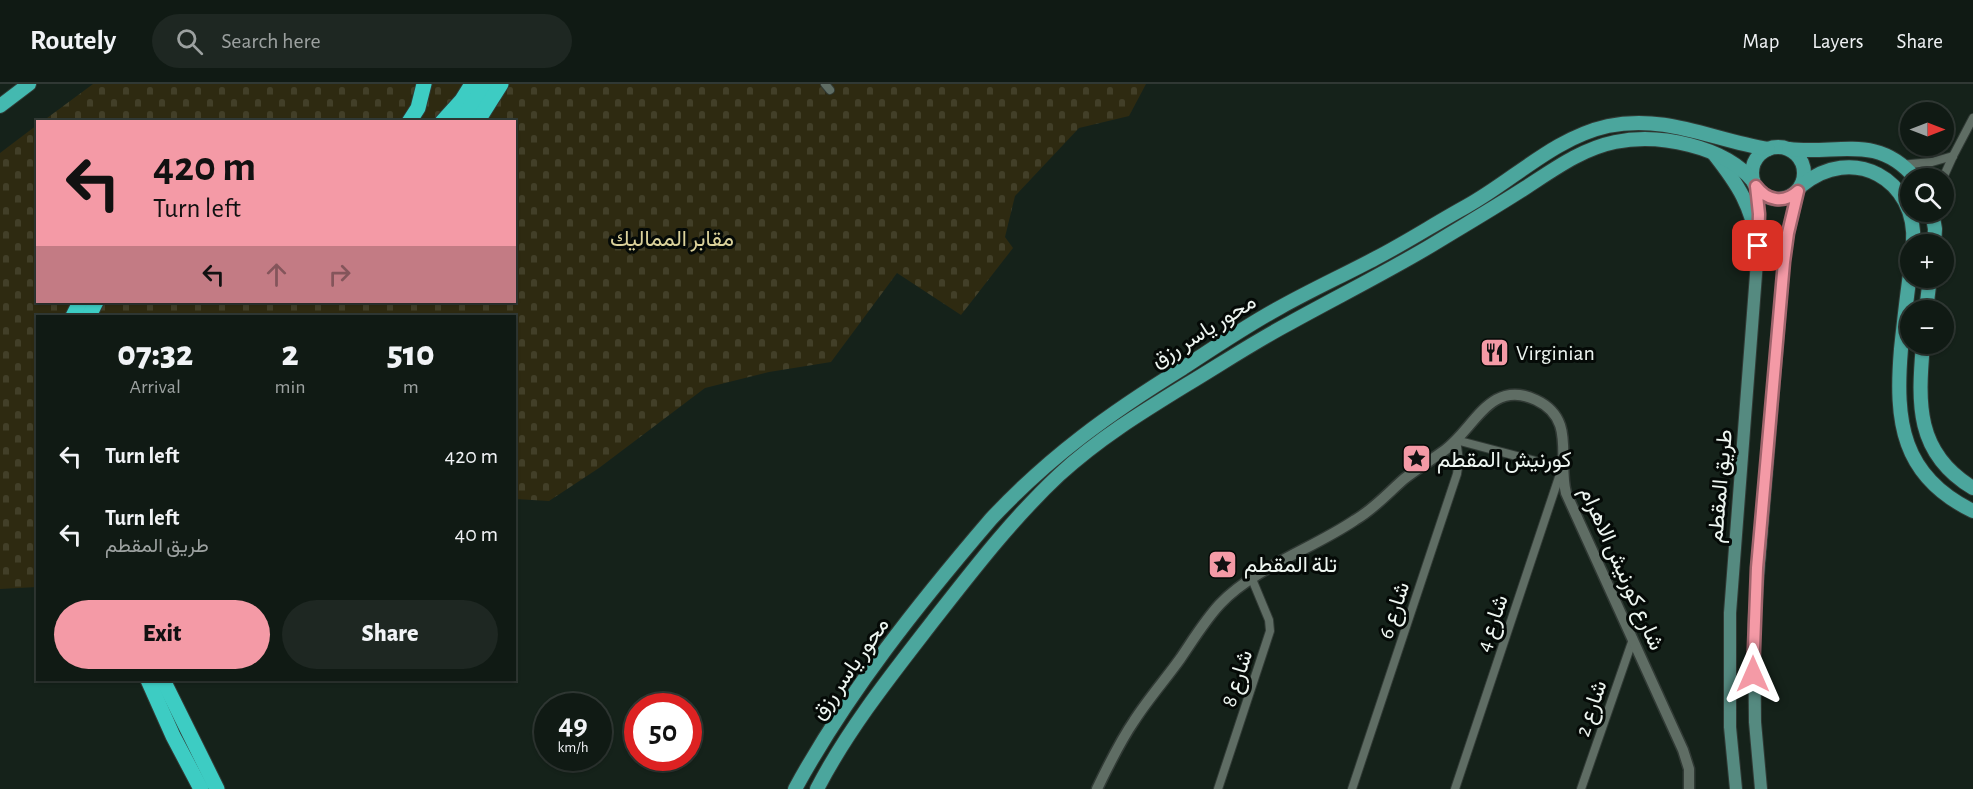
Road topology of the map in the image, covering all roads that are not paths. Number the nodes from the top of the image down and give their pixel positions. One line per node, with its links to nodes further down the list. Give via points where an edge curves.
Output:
1 (29, 84): 6 (highway)
2 (424, 84): 8 (highway)
3 (472, 84): 9 (highway)
4 (486, 84): 10 (highway)
5 (501, 84): 11 (highway)
6 (0, 106)
7 (1973, 118): 15 (street)
8 (410, 120)
9 (444, 120)
10 (461, 120)
11 (478, 120)
12 (1768, 149): 13 (main road); 20 (main road, via 1756,160 1752,170); 36 (main road, محور ياسر رزق, via 1657,123 1620,124 1582,134 1547,152 1469,205 1256,321 1133,399 1058,454 991,519 882,655)
13 (1789, 149): 17 (main road, via 1863,149); 21 (main road, via 1804,165)
14 (1712, 153): 20 (main road, محور ياسر رزق, via 1731,160); 23 (main road, via 1745,198); 37 (main road, محور ياسر رزق, via 1676,142 1642,139 1589,150 1387,271 1266,336 1110,433 1057,477 987,553 896,668)
15 (1954, 154)
16 (1953, 156): 17 (street); 19 (street)
17 (1900, 165): 18 (main road)
18 (1903, 168)
19 (1948, 168)
20 (1754, 184): 21 (main road, via 1765,196 1777,200); 23 (main road, طريق المقطم, via 1759,214)
21 (1800, 189): 22 (main road, via 1820,173 1864,168 1883,176 1897,189 1907,204); 45 (main road, طريق المقطم, via 1785,248 1755,596 1753,690)
22 (1913, 234)
23 (1758, 246): 44 (main road, طريق المقطم, via 1730,613 1730,727)
24 (1909, 288): 29 (main road, via 1899,389 1902,426 1925,474 1943,493)
25 (1922, 354): 28 (main road, via 1921,415 1926,434 1946,467)
26 (1456, 440): 27 (street); 27 (street, شارع كورنيش الاهرام, via 1489,403 1506,396 1525,396 1543,403 1560,425 1564,443); 30 (street, شارع كورنيش الاهرام, via 1356,520); 40 (street, شارع 6, via 1457,474)
27 (1562, 468): 31 (street, شارع كورنيش الاهرام, via 1566,493); 41 (street, شارع 4)
28 (1973, 488)
29 (1973, 511)
30 (1252, 579): 38 (street, شارع كورنيش الاهرام, via 1227,597 1207,620 1132,723); 39 (street, شارع 8, via 1270,631)
31 (1633, 639): 42 (street, شارع 2); 43 (street, شارع كورنيش الاهرام, via 1687,759)
32 (148, 681): 34 (highway)
33 (163, 681): 35 (highway)
34 (201, 789)
35 (217, 789)
36 (795, 789)
37 (817, 789)
38 (1097, 789)
39 (1218, 789)
40 (1352, 789)
41 (1455, 789)
42 (1581, 789)
43 (1689, 789)
44 (1736, 789)
45 (1761, 789)

